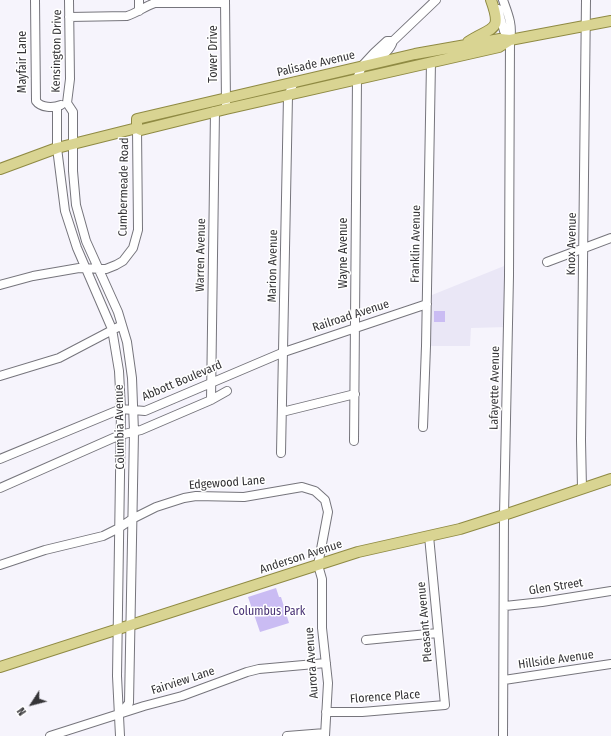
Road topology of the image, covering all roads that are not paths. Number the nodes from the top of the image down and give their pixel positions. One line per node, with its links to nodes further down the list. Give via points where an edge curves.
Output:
1 (35, 0): 22 (street, Mayfair Lane, via 36,101 42,106)
2 (70, 0): 10 (street, Kensington Drive)
3 (138, 0): 9 (street)
4 (436, 0): 16 (street, via 380,57)
5 (492, 0): 13 (street, via 498,8 504,31); 14 (main road, via 496,24 489,31)
6 (503, 0): 13 (street, Lafayette Avenue, via 512,30)
7 (586, 0): 12 (street, Knox Avenue)
8 (225, 2): 9 (street, via 155,3); 21 (street, Tower Drive)
9 (139, 11): 10 (street, via 127,16)
10 (70, 17): 20 (street, Kensington Drive, via 70,79)
11 (611, 21): 12 (main road, Palisade Avenue)
12 (585, 26): 13 (main road, Palisade Avenue); 29 (street, Knox Avenue)
13 (510, 40): 14 (main road, Palisade Avenue); 15 (main road, Palisade Avenue, via 498,47); 56 (street, Lafayette Avenue)
14 (460, 45): 15 (main road, via 451,53 434,56); 16 (main road, Palisade Avenue)
15 (431, 62): 17 (main road, Palisade Avenue); 34 (street, Franklin Avenue)
16 (362, 66): 17 (street, Wayne Avenue); 18 (main road, Palisade Avenue)
17 (357, 79): 19 (main road, Palisade Avenue); 36 (street, Wayne Avenue)
18 (294, 82): 19 (street, Marion Avenue); 21 (main road, Palisade Avenue)
19 (288, 96): 21 (main road, Palisade Avenue); 38 (street, Marion Avenue)
20 (67, 103): 22 (street, Kensington Drive); 25 (street, Kensington Drive, via 72,110)
21 (226, 104): 23 (main road, Palisade Avenue); 24 (main road, Palisade Avenue, via 137,119)
22 (57, 107): 26 (street, Kensington Drive)
23 (215, 111): 24 (main road, Palisade Avenue, via 141,130); 40 (street, Warren Avenue)
24 (137, 128): 25 (main road, Palisade Avenue); 32 (street, Cumbermeade Road, via 136,239 133,248 122,261 106,269)
25 (72, 145): 26 (main road, Palisade Avenue); 32 (street, Columbia Avenue, via 76,205 86,241)
26 (57, 148): 27 (main road, Palisade Avenue); 31 (street, Columbia Avenue, via 65,211)
27 (0, 169)
28 (611, 238): 29 (street)
29 (583, 248): 30 (street); 55 (street, Knox Avenue)
30 (546, 262)
31 (86, 268): 32 (street, Cumbermeade Road); 33 (street, Cumbermeade Road, via 33,276); 37 (street, Columbia Avenue)
32 (100, 269): 35 (street, Columbia Avenue)
33 (0, 285)
34 (426, 304): 36 (street, Railroad Avenue); 47 (street, Franklin Avenue)
35 (122, 325): 37 (street); 45 (street, Columbia Avenue, via 130,359)
36 (356, 328): 38 (street, Railroad Avenue); 42 (street, Wayne Avenue)
37 (112, 330): 39 (street, via 59,358); 44 (street, Columbia Avenue, via 119,371)
38 (284, 352): 40 (street, Abbott Boulevard); 46 (street, Marion Avenue)
39 (0, 376)
40 (211, 382): 43 (street, Warren Avenue); 45 (street, Abbott Boulevard, via 145,411)
41 (227, 391): 43 (street)
42 (355, 394): 46 (street); 50 (street, Wayne Avenue)
43 (211, 400): 48 (street)
44 (121, 409): 45 (street, Abbott Boulevard); 49 (street, Columbia Avenue); 52 (street, Abbott Boulevard)
45 (133, 410): 48 (street, Columbia Avenue)
46 (282, 412): 51 (street, Marion Avenue)
47 (423, 427)
48 (134, 432): 49 (street); 57 (street, Columbia Avenue)
49 (120, 435): 54 (street); 58 (street, Columbia Avenue)
50 (354, 441)
51 (281, 453)
52 (0, 459)
53 (611, 479): 55 (main road, Anderson Avenue)
54 (0, 488)
55 (582, 489): 56 (main road, Anderson Avenue)
56 (504, 515): 59 (main road, Anderson Avenue); 63 (street, Lafayette Avenue)
57 (132, 519): 58 (street, Edgewood Lane); 61 (street, Edgewood Lane, via 156,507 196,496 244,497 302,488 315,491 325,500 328,512); 64 (street, Columbia Avenue)
58 (119, 528): 60 (street, Edgewood Lane, via 103,536 45,550); 65 (street, Columbia Avenue)
59 (429, 536): 61 (main road, Anderson Avenue, via 358,552); 66 (street, Pleasant Avenue)
60 (0, 565)
61 (318, 565): 64 (main road, Anderson Avenue); 68 (street, Aurora Avenue, via 322,579 322,628)
62 (611, 591): 63 (street, Glen Street)
63 (505, 606): 71 (street, Lafayette Avenue)
64 (130, 625): 65 (main road, Anderson Avenue); 74 (street, Columbia Avenue, via 129,703)
65 (119, 628): 70 (main road, Anderson Avenue); 74 (street, Columbia Avenue)
66 (438, 633): 67 (street); 72 (street, Pleasant Avenue)
67 (366, 640)
68 (326, 663): 73 (street, Aurora Avenue); 74 (street, Fairview Lane, via 246,672 182,696)
69 (611, 664): 71 (street, Hillside Avenue)
70 (0, 666)
71 (504, 680): 79 (street, Lafayette Avenue)
72 (445, 705): 73 (street, Florence Place, via 362,712)
73 (326, 712): 75 (street, Aurora Avenue)
74 (120, 715): 76 (street, Fairview Lane); 77 (street, Columbia Avenue)
75 (325, 735): 78 (street)
76 (50, 736)
77 (120, 736)
78 (287, 736)
79 (504, 736)

